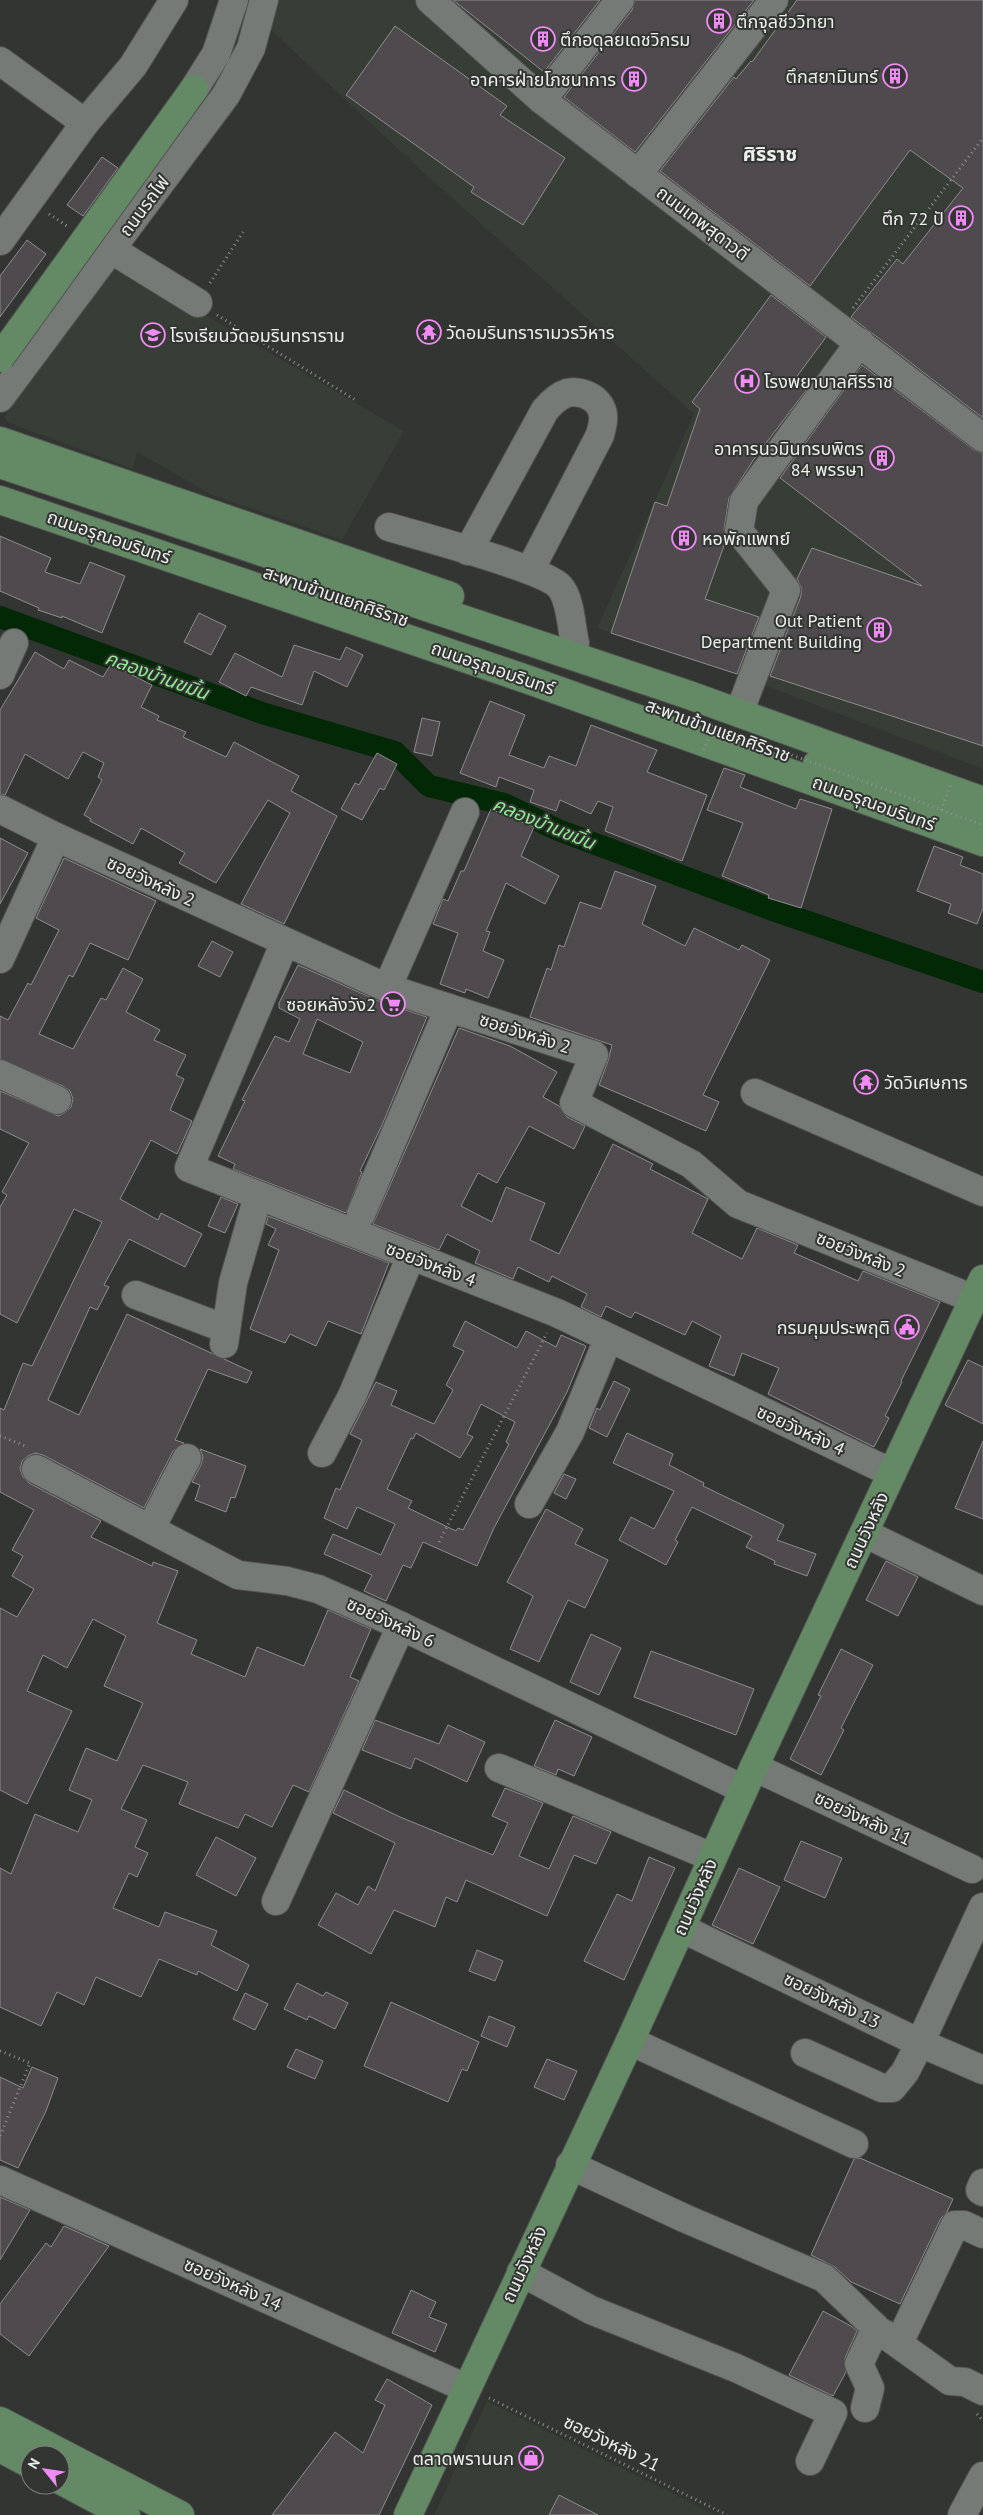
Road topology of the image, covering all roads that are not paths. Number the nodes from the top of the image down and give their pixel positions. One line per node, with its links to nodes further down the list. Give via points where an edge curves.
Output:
1 (174, 0): 10 (street, via 134,66)
2 (234, 0): 8 (street, via 216,54)
3 (264, 0): 13 (street, ถนนรถไฟ, via 251,48 226,95)
4 (620, 0): 9 (street)
5 (774, 0): 11 (street)
6 (432, 1): 9 (street, ถนนเทพสุดาวดี)
7 (0, 61): 10 (street)
8 (194, 89): 16 (main road, bridge)
9 (542, 100): 11 (street, ถนนเทพสุดาวดี)
10 (85, 123): 12 (street)
11 (638, 174): 15 (street, ถนนเทพสุดาวดี)
12 (0, 241)
13 (112, 250): 14 (street); 17 (street, ถนนรถไฟ)
14 (198, 303)
15 (849, 334): 18 (street, ถนนเทพสุดาวดี); 32 (street, via 744,501 739,531 786,590)
16 (0, 358)
17 (0, 398)
18 (983, 438)
19 (0, 441): 28 (main road, via 534,625)
20 (0, 464): 30 (main road, ถนนอรุณอมรินทร์)
21 (0, 482): 36 (main road, สะพานข้ามแยกศิริราช, bridge)
22 (0, 500): 31 (main road, ถนนอรุณอมรินทร์)
23 (0, 514): 31 (main road, via 226,586 493,687 541,701)
24 (389, 527): 25 (street)
25 (468, 551): 26 (street); 26 (street, via 545,410 566,393 578,392 594,398 601,407 604,418 600,435)
26 (530, 570): 28 (street, via 560,586)
27 (14, 642): 29 (street)
28 (574, 643): 30 (main road)
29 (0, 675)
30 (627, 675): 32 (main road, ถนนอรุณอมรินทร์)
31 (600, 705): 38 (main road, ถนนอรุณอมรินทร์)
32 (739, 713): 33 (main road, ถนนอรุณอมรินทร์)
33 (983, 801)
34 (0, 809): 37 (street, ซอยวังหลัง 2)
35 (465, 812): 41 (street)
36 (983, 822)
37 (56, 837): 39 (street, ซอยวังหลัง 2); 40 (street)
38 (983, 842)
39 (285, 942): 41 (street, ซอยวังหลัง 2); 47 (street, ซอยวังหลัง 4, via 189,1165 192,1170)
40 (0, 959)
41 (387, 988): 42 (street, ซอยวังหลัง 2)
42 (449, 1008): 48 (street); 50 (street, ซอยวังหลัง 2, via 594,1055 574,1103 691,1164 738,1204)
43 (0, 1074): 45 (street)
44 (755, 1093): 46 (street)
45 (57, 1100)
46 (983, 1192)
47 (258, 1196): 49 (street, ซอยวังหลัง 4); 51 (street, via 233,1283 225,1336)
48 (361, 1214)
49 (412, 1256): 52 (street, ซอยวังหลัง 4, via 557,1313); 53 (street, via 352,1396)
50 (978, 1290): 56 (main road, ถนนวังหลัง)
51 (136, 1295)
52 (608, 1338): 56 (street, ซอยวังหลัง 4); 57 (street, via 570,1432)
53 (322, 1453)
54 (188, 1458): 58 (street)
55 (36, 1470): 58 (street, ซอยวังหลัง 6)
56 (892, 1473): 59 (main road, ถนนวังหลัง)
57 (529, 1504)
58 (152, 1528): 61 (street, ซอยวังหลัง 6, via 238,1575 287,1581 318,1589)
59 (864, 1533): 60 (street); 63 (main road, ถนนวังหลัง)
60 (983, 1591)
61 (401, 1626): 63 (street, ซอยวังหลัง 6); 66 (street)
62 (499, 1768): 64 (street)
63 (748, 1778): 64 (main road, ถนนวังหลัง); 65 (street, ซอยวังหลัง 11)
64 (712, 1857): 68 (main road, ถนนวังหลัง)
65 (972, 1869)
66 (276, 1901)
67 (983, 1907): 70 (street)
68 (681, 1928): 69 (main road, ถนนวังหลัง); 70 (street, ซอยวังหลัง 13)
69 (630, 2041): 73 (street); 74 (main road, ถนนวังหลัง)
70 (920, 2043): 71 (street, via 905,2072 892,2088 882,2088); 72 (street, ซอยวังหลัง 13)
71 (806, 2053)
72 (983, 2070)
73 (854, 2144)
74 (570, 2165): 79 (main road, ถนนวังหลัง); 80 (street, via 824,2278)
75 (0, 2180): 83 (street, ซอยวังหลัง 14)
76 (983, 2183): 77 (street, via 980,2190)
77 (983, 2192)
78 (983, 2234): 81 (street, via 964,2224 955,2225)
79 (520, 2272): 83 (main road, ถนนวังหลัง); 88 (street, via 591,2310 736,2368 833,2413)
80 (876, 2328): 81 (street); 84 (street, via 859,2364 870,2388)
81 (899, 2343): 82 (street, via 950,2381 965,2382)
82 (983, 2391)
83 (475, 2392): 93 (main road, ถนนวังหลัง)
84 (865, 2408)
85 (0, 2421): 92 (main road)
86 (0, 2448): 87 (main road)
87 (20, 2459)
88 (810, 2461)
89 (983, 2476): 94 (street)
90 (70, 2485): 91 (main road)
91 (126, 2515)
92 (180, 2515)
93 (408, 2515)
94 (962, 2515)

